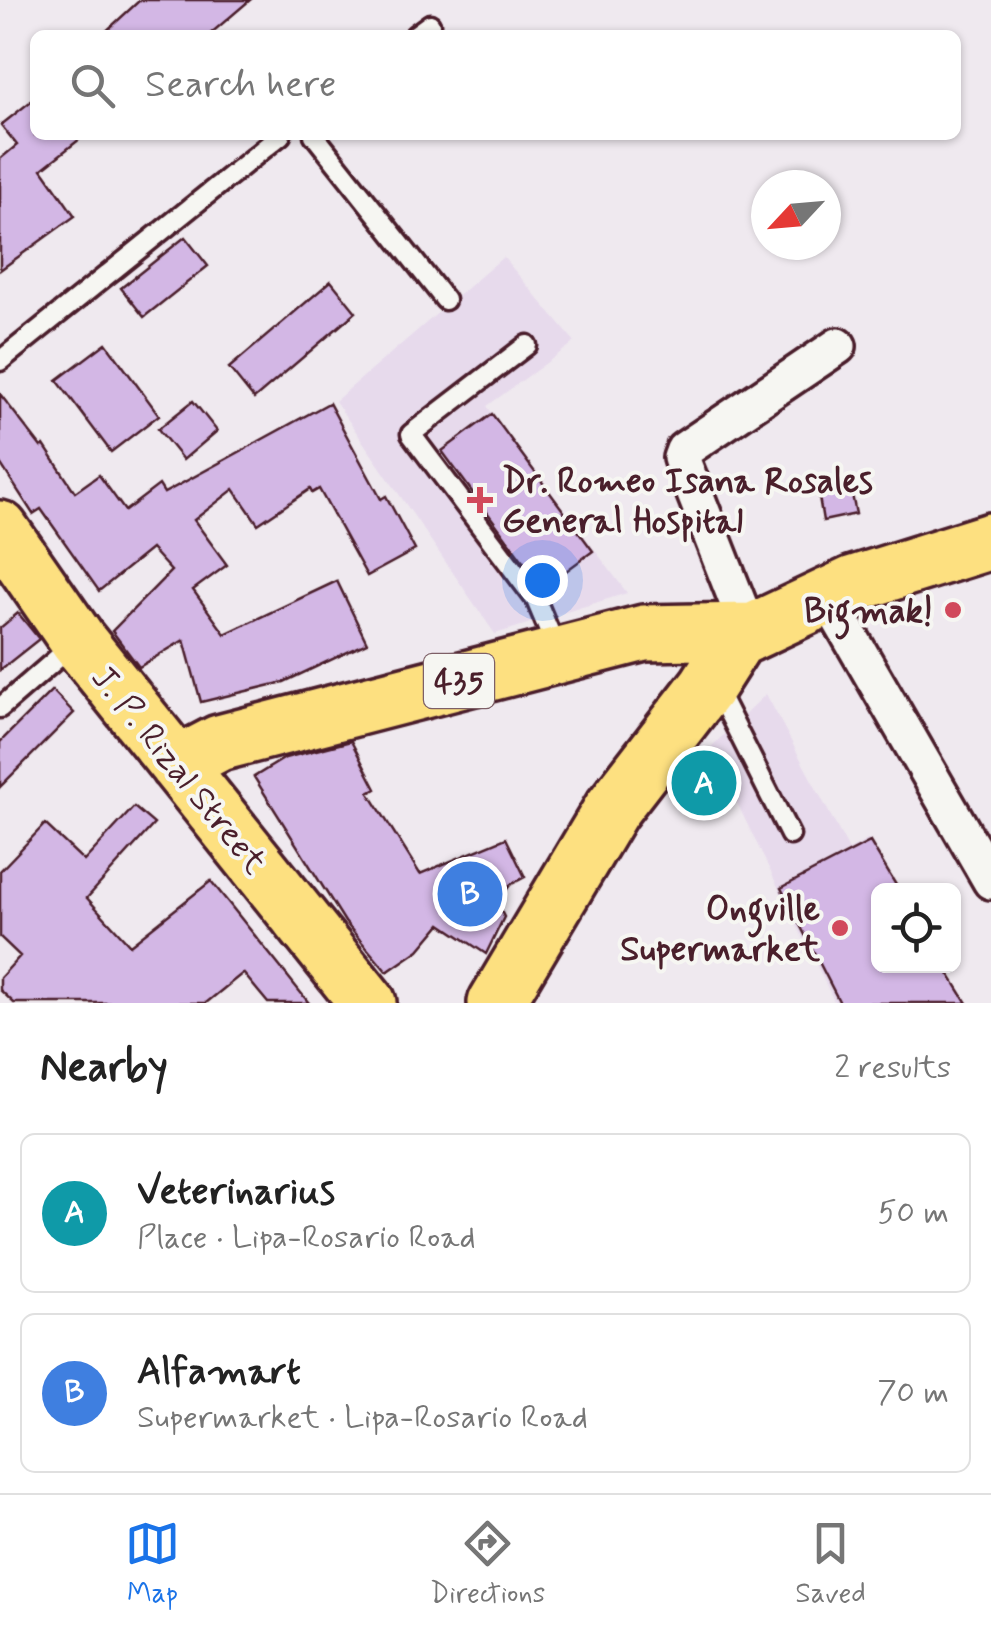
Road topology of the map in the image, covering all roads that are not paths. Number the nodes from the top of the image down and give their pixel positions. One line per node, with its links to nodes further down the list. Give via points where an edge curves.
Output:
1 (275, 140): 6 (lane)
2 (318, 140): 3 (lane)
3 (445, 300)
4 (528, 345): 12 (lane, via 411,434 545,612)
5 (838, 346): 10 (street, via 681,458)
6 (0, 361)
7 (0, 529): 11 (main road, J. P. Rizal Street)
8 (991, 541): 9 (main road, 435)
9 (826, 595): 10 (main road, 435); 17 (street)
10 (749, 631): 12 (main road, 435, via 653,632); 13 (main road, 435, via 732,644)
11 (78, 640): 14 (lane); 15 (main road, J. P. Rizal Street)
12 (558, 655): 15 (main road, 435, via 219,743)
13 (707, 686): 16 (lane, via 724,704); 19 (main road, 435, via 611,810)
14 (0, 708)
15 (177, 766): 18 (main road, J. P. Rizal Street)
16 (790, 835)
17 (991, 880)
18 (368, 1003)
19 (496, 1003)

